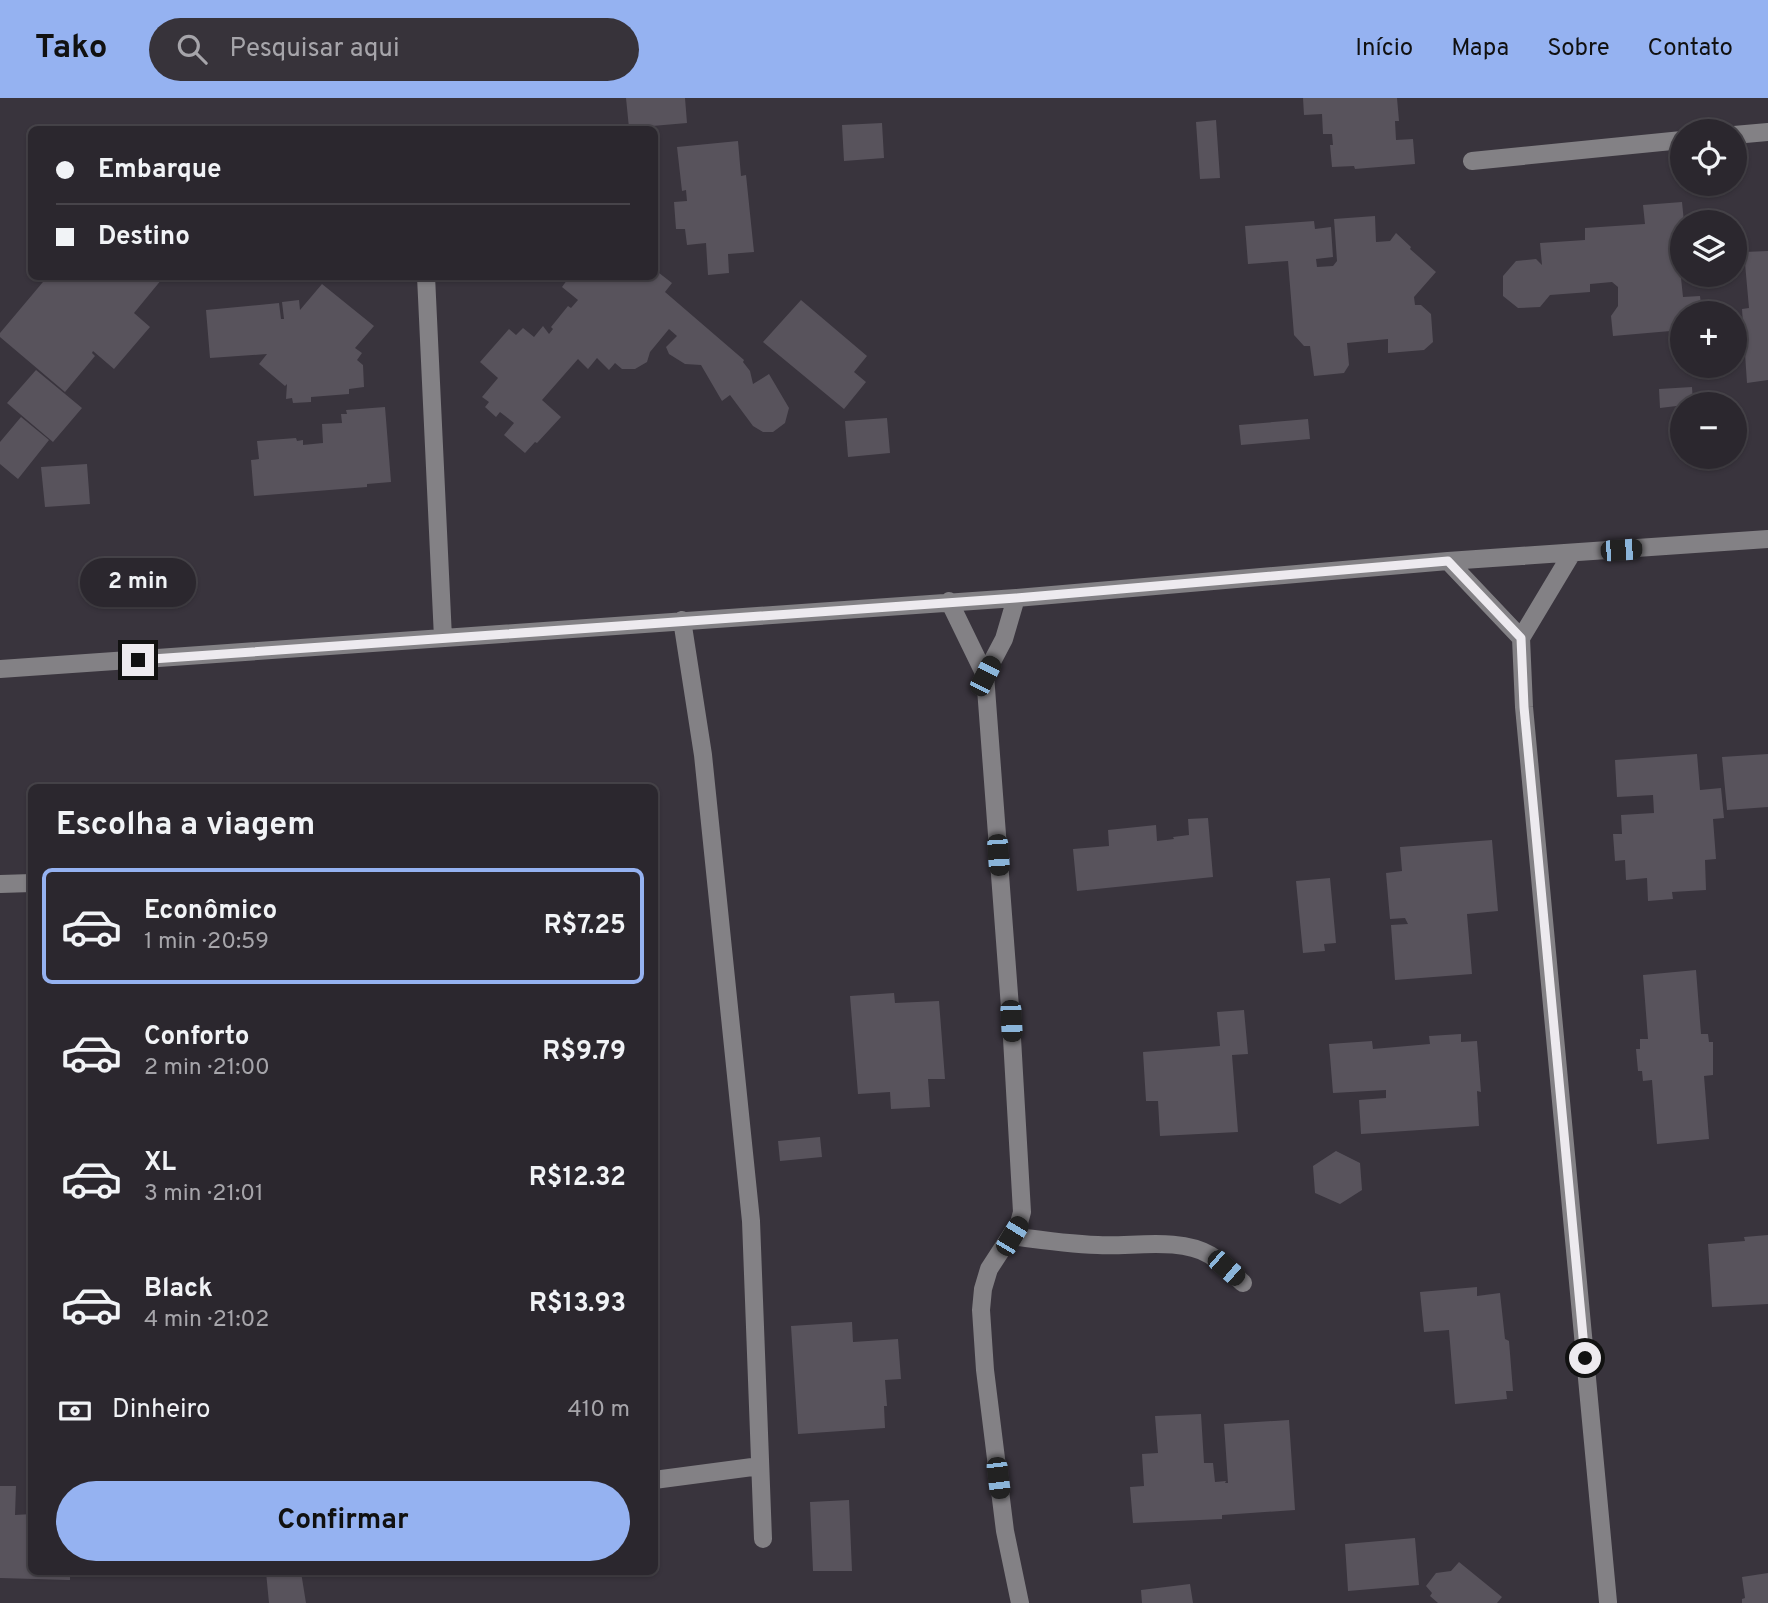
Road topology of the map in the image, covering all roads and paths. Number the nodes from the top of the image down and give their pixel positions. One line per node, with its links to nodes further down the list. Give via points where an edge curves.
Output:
1 (1768, 132): 2 (street)
2 (1747, 134)
3 (1670, 141): 4 (street)
4 (1472, 161)
5 (426, 280): 12 (street)
6 (1768, 539): 7 (street)
7 (1572, 553): 8 (street); 13 (street)
8 (1448, 561): 9 (street); 13 (street)
9 (1016, 598): 10 (street); 15 (street, via 1004,639)
10 (949, 601): 11 (street); 15 (street)
11 (682, 620): 12 (street); 20 (street, via 703,755 751,1221)
12 (443, 638): 14 (street)
13 (1521, 638): 23 (street)
14 (0, 669)
15 (985, 676): 18 (street, via 1021,1185 1022,1212)
16 (28, 883): 17 (street)
17 (0, 884)
18 (1012, 1236): 19 (street, via 1074,1244 1184,1246 1209,1254); 24 (street, via 989,1269 981,1310 1005,1531)
19 (1243, 1283)
20 (760, 1466): 21 (street); 22 (street)
21 (658, 1479)
22 (763, 1539)
23 (1608, 1602)
24 (1020, 1603)

